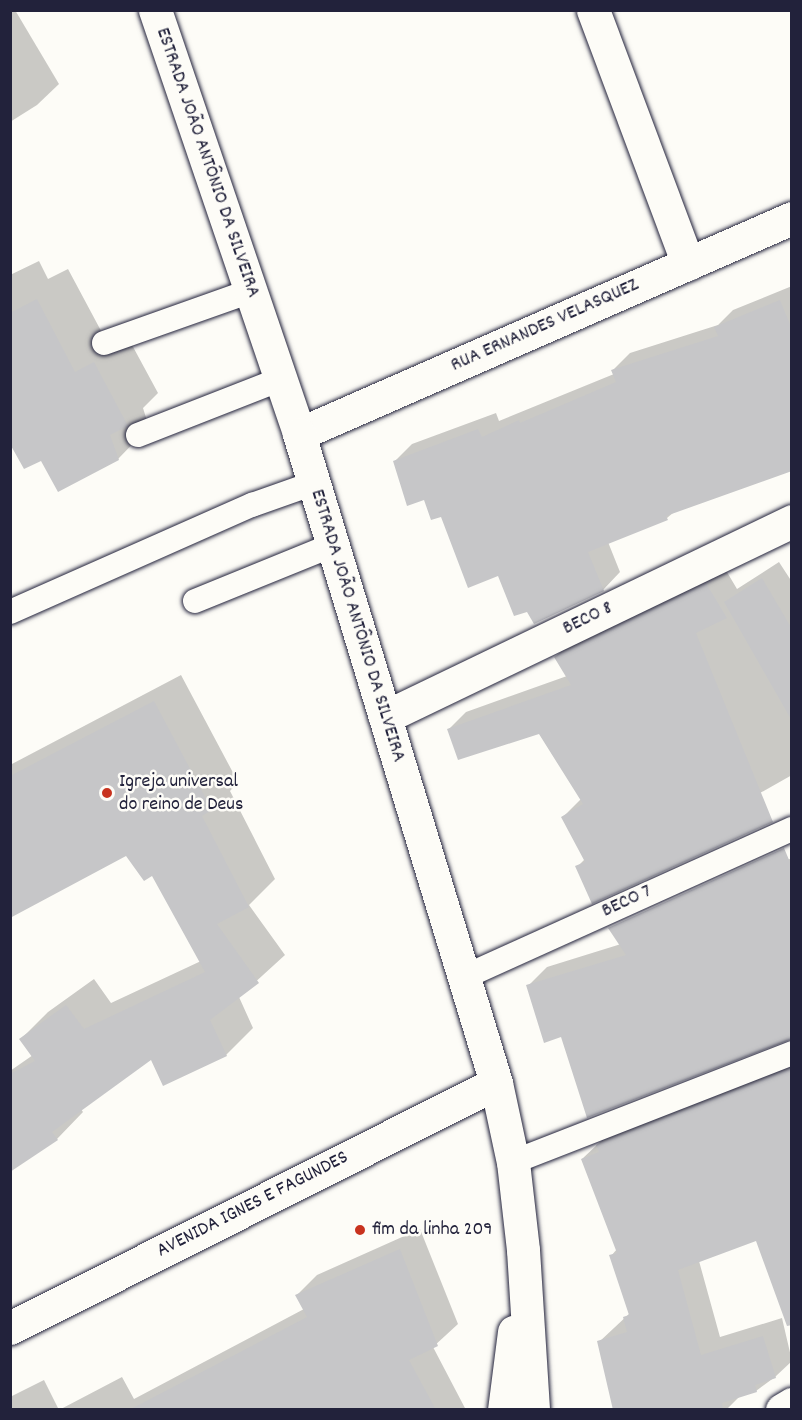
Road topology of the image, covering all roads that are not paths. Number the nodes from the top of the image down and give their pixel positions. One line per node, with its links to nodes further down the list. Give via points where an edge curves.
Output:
1 (155, 10): 5 (street, ESTRADA JOÃO ANTÔNIO DA SILVEIRA)
2 (593, 10): 4 (street)
3 (792, 218): 4 (street, RUA ERNANDES VELASQUEZ)
4 (688, 264): 8 (street, RUA ERNANDES VELASQUEZ)
5 (251, 291): 6 (lane); 7 (street, ESTRADA JOÃO ANTÔNIO DA SILVEIRA)
6 (104, 343)
7 (281, 379): 8 (street, ESTRADA JOÃO ANTÔNIO DA SILVEIRA); 9 (lane)
8 (299, 434): 10 (street, ESTRADA JOÃO ANTÔNIO DA SILVEIRA)
9 (138, 435)
10 (314, 483): 12 (street, ESTRADA JOÃO ANTÔNIO DA SILVEIRA); 14 (lane, via 252,505)
11 (792, 521): 15 (street, BECO 8)
12 (333, 545): 13 (lane); 15 (street, ESTRADA JOÃO ANTÔNIO DA SILVEIRA)
13 (195, 601)
14 (10, 612)
15 (385, 717): 17 (street, ESTRADA JOÃO ANTÔNIO DA SILVEIRA)
16 (792, 829): 17 (lane, BECO 7)
17 (464, 977): 19 (street, ESTRADA JOÃO ANTÔNIO DA SILVEIRA)
18 (792, 1053): 20 (lane)
19 (496, 1083): 20 (street, ESTRADA JOÃO ANTÔNIO DA SILVEIRA); 22 (street, AVENIDA IGNES E FAGUNDES)
20 (513, 1162): 21 (street, ESTRADA JOÃO ANTÔNIO DA SILVEIRA)
21 (524, 1250): 24 (street, ESTRADA JOÃO ANTÔNIO DA SILVEIRA); 25 (street, ESTRADA JOÃO ANTÔNIO DA SILVEIRA)
22 (10, 1328)
23 (792, 1404): 26 (street)
24 (504, 1410)
25 (533, 1410)
26 (782, 1410)

